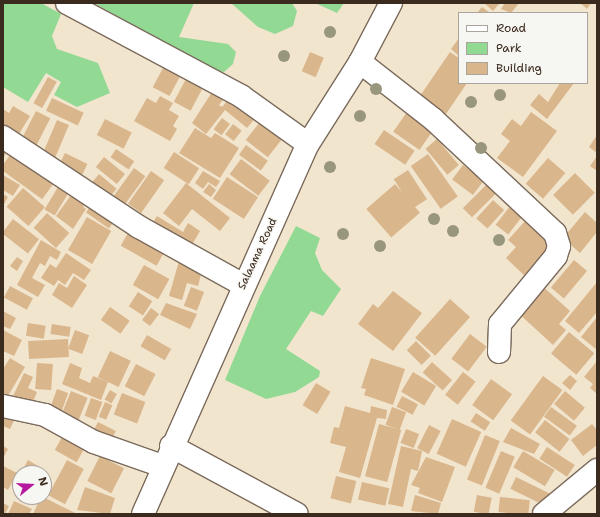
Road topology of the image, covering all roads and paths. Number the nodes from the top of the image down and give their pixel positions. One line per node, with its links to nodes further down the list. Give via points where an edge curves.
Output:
1 (67, 3): 5 (street, via 241,96)
2 (391, 3): 3 (street, Salaama Road)
3 (360, 62): 5 (street, Salaama Road); 7 (street, via 432,118 555,234 559,246 556,256 500,324)
4 (3, 137): 6 (street, via 145,230)
5 (308, 144): 6 (street, Salaama Road)
6 (243, 285): 9 (street, Salaama Road)
7 (499, 352)
8 (3, 406): 10 (street, via 46,415 94,442)
9 (171, 446): 10 (street, Salaama Road); 13 (street)
10 (162, 466): 12 (street, Salaama Road)
11 (597, 470): 14 (street)
12 (143, 514)
13 (297, 514)
14 (544, 514)

